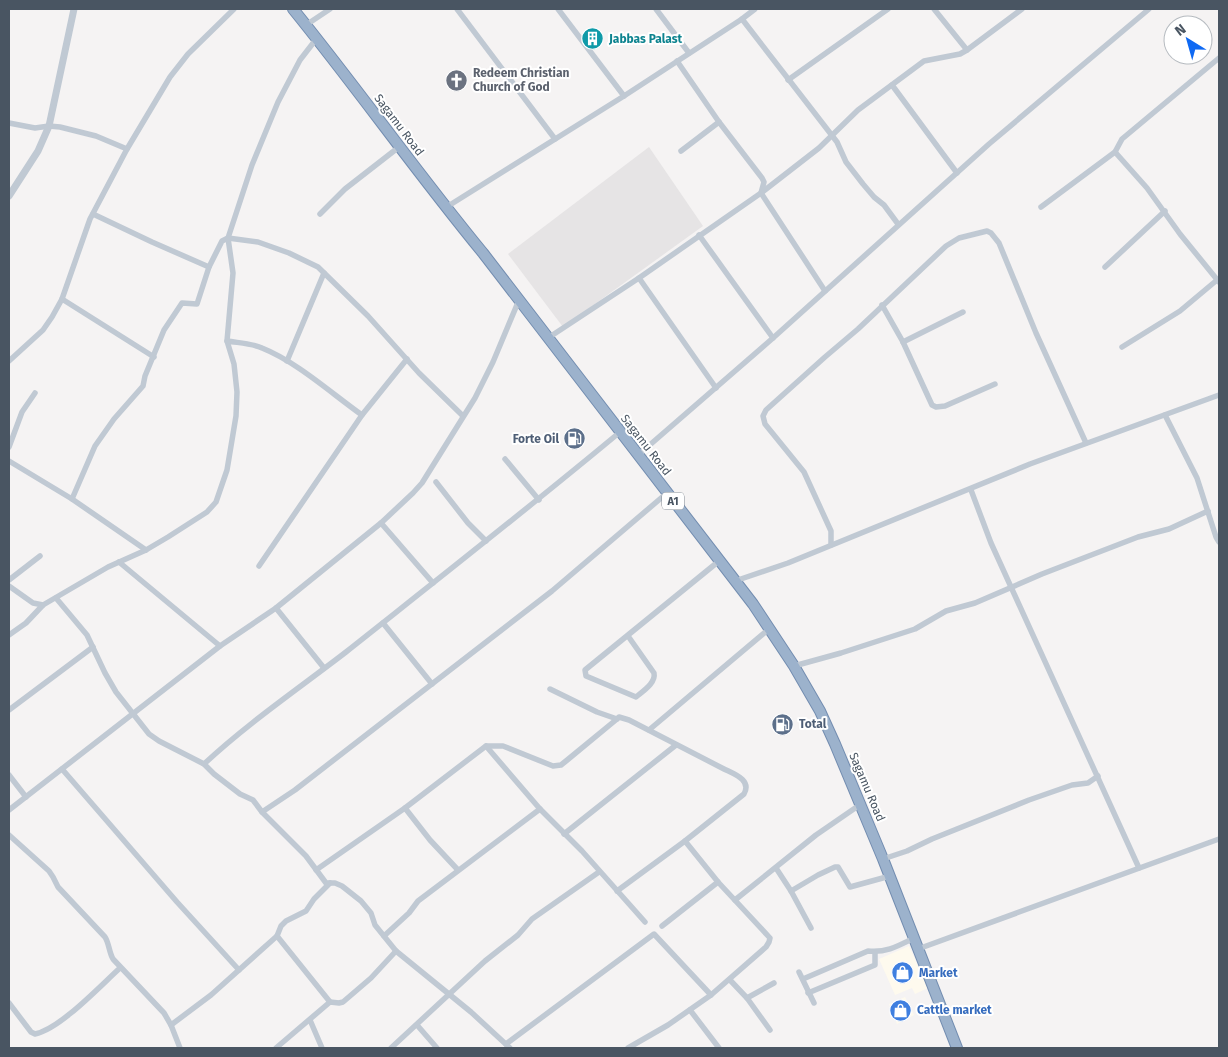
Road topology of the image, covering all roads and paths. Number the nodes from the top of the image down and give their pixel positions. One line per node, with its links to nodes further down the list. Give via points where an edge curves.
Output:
1 (74, 9): 25 (street)
2 (234, 9): 29 (street, via 176,68)
3 (293, 9): 14 (highway, Sagamu Road / A1)
4 (330, 9): 14 (street)
5 (457, 9): 27 (street)
6 (558, 9): 22 (street)
7 (656, 9): 17 (street)
8 (755, 9): 13 (street)
9 (888, 9): 20 (street)
10 (934, 9): 16 (street)
11 (1022, 9): 16 (street)
12 (1149, 9): 32 (street)
13 (742, 19): 17 (street); 20 (street)
14 (306, 25): 15 (highway, Sagamu Road / A1)
15 (316, 38): 28 (highway, Sagamu Road / A1); 42 (street, via 300,60 278,102 252,165)
16 (967, 50): 21 (street, via 928,59)
17 (689, 53): 19 (street)
18 (1219, 58): 31 (street, via 1128,133)
19 (677, 61): 22 (street); 23 (street)
20 (788, 80): 26 (street)
21 (892, 85): 26 (street); 32 (street)
22 (624, 96): 27 (street)
23 (719, 122): 30 (street); 33 (street, via 764,182)
24 (9, 123): 25 (street, via 35,128)
25 (49, 126): 29 (street, via 96,136); 34 (street, via 38,151)
26 (831, 135): 33 (street); 40 (street, via 862,184)
27 (555, 139): 36 (street)
28 (399, 147): 36 (highway, Sagamu Road / A1); 39 (street, via 345,188)
29 (128, 149): 38 (street)
30 (681, 151)
31 (1115, 152): 35 (street); 37 (street)
32 (956, 173): 40 (street)
33 (761, 193): 41 (street); 48 (street)
34 (9, 196)
35 (1041, 207)
36 (445, 208): 50 (highway, Sagamu Road / A1)
37 (1165, 211): 44 (street); 47 (street)
38 (93, 214): 43 (street); 49 (street)
39 (320, 214)
40 (898, 224): 48 (street)
41 (699, 235): 46 (street); 54 (street)
42 (228, 238): 43 (street, via 222,241); 45 (street, via 258,242 290,252); 55 (street, via 233,273)
43 (209, 267): 58 (street, via 197,304 186,302 179,306 164,330)
44 (1105, 267)
45 (324, 273): 59 (street); 61 (street)
46 (638, 278): 53 (street); 63 (street)
47 (1218, 281): 57 (street, via 1180,311)
48 (825, 291): 54 (street)
49 (62, 299): 58 (street); 60 (street, via 43,330)
50 (519, 300): 53 (highway, Sagamu Road / A1); 68 (street, via 493,362)
51 (882, 305): 56 (street); 71 (street, via 955,240 987,231 991,233 999,243); 82 (street, via 763,416 773,435 804,472)
52 (963, 312): 56 (street)
53 (548, 338): 69 (highway, Sagamu Road / A1)
54 (773, 338): 63 (street)
55 (227, 341): 61 (street, via 262,348); 87 (street, via 237,392 236,416 223,484 216,502 207,512)
56 (903, 342): 62 (street, via 930,401 936,407)
57 (1122, 347)
58 (154, 357): 78 (street, via 143,386 95,446)
59 (407, 359): 66 (street); 68 (street)
60 (9, 361)
61 (286, 361): 66 (street)
62 (995, 384)
63 (716, 388): 72 (street)
64 (35, 392): 70 (street, via 22,412)
65 (1219, 395): 67 (street)
66 (362, 415): 91 (street)
67 (1165, 415): 71 (street); 80 (street, via 1197,478)
68 (463, 416): 81 (street, via 422,483)
69 (620, 432): 72 (highway, Sagamu Road / A1); 79 (street)
70 (9, 444)
71 (1086, 444): 76 (street)
72 (637, 456): 77 (highway, Sagamu Road / A1)
73 (505, 459): 79 (street)
74 (9, 461): 78 (street)
75 (436, 482): 83 (street)
76 (970, 490): 84 (street); 96 (street)
77 (667, 493): 89 (highway, Sagamu Road / A1); 108 (street, via 552,591)
78 (72, 499): 87 (street)
79 (539, 500): 83 (street)
80 (1208, 511): 85 (street); 96 (street)
81 (381, 523): 94 (street); 99 (street)
82 (831, 531): 84 (street); 86 (street)
83 (486, 541): 94 (street)
84 (843, 541): 86 (street)
85 (1219, 542)
86 (831, 545): 93 (street)
87 (146, 550): 90 (street)
88 (40, 556): 92 (street)
89 (719, 561): 93 (highway, Sagamu Road / A1); 103 (street)
90 (119, 562): 97 (street); 104 (street)
91 (260, 566)
92 (9, 580)
93 (735, 581): 101 (highway, Sagamu Road / A1)
94 (433, 583): 100 (street)
95 (9, 586): 98 (street, via 34,603)
96 (1012, 588): 106 (street, via 946,612 915,629); 119 (street)
97 (56, 598): 98 (street); 105 (street)
98 (43, 605): 102 (street)
99 (276, 608): 104 (street); 107 (street)
100 (383, 623): 107 (street); 108 (street)
101 (769, 629): 106 (highway, Sagamu Road / A1); 113 (street)
102 (9, 635)
103 (628, 636): 103 (street, via 584,673 636,696 655,678)
104 (220, 646): 111 (street)
105 (94, 647): 110 (street); 111 (street, via 110,681)
106 (794, 666): 121 (highway, Sagamu Road / A1, via 820,712)
107 (324, 668): 116 (street, via 262,713)
108 (432, 684): 125 (street)
109 (550, 689): 112 (street)
110 (9, 710)
111 (133, 713): 116 (street, via 149,734); 117 (street)
112 (617, 719): 113 (street, via 624,718); 115 (street, via 558,766 503,746)
113 (649, 730): 114 (street)
114 (676, 744): 127 (street); 129 (street, via 740,778 747,786 744,794)
115 (486, 746): 122 (street); 123 (street)
116 (204, 764): 125 (street, via 240,794 253,800)
117 (62, 769): 120 (street); 152 (street)
118 (9, 775): 120 (street)
119 (1098, 776): 130 (street, via 1088,783 1072,785 1029,800); 132 (street)
120 (26, 797): 124 (street)
121 (861, 804): 130 (highway, Sagamu Road / A1); 131 (street)
122 (405, 808): 133 (street); 134 (street)
123 (540, 809): 127 (street); 134 (street)
124 (9, 810)
125 (262, 812): 133 (street)
126 (9, 834): 151 (street, via 54,877 58,887 94,924 108,941 109,950)
127 (564, 834): 135 (street)
128 (1219, 838): 132 (street)
129 (685, 841): 138 (street); 140 (street)
130 (883, 859): 136 (highway, Sagamu Road / A1)
131 (776, 868): 139 (street); 141 (street)
132 (1139, 868): 148 (street)
133 (316, 870): 137 (street, via 326,883)
134 (458, 870): 146 (street, via 418,901)
135 (599, 872): 140 (street); 158 (street, via 532,918 518,935)
136 (890, 876): 139 (street, via 850,887 835,867); 147 (highway, Sagamu Road / A1)
137 (330, 882): 145 (street, via 306,911 281,926); 146 (street, via 342,886 361,901)
138 (718, 882): 141 (street); 143 (street)
139 (791, 890): 144 (street)
140 (617, 891): 142 (street)
141 (735, 900): 155 (street, via 770,938 766,948)
142 (645, 922)
143 (662, 926)
144 (811, 928)
145 (277, 936): 152 (street); 161 (street)
146 (384, 936): 149 (street)
147 (914, 938): 148 (highway, Sagamu Road / A1); 150 (street)
148 (918, 949): 177 (highway, Sagamu Road / A1)
149 (396, 951): 158 (street); 161 (street, via 343,1002)
150 (875, 953): 154 (street, via 868,951); 157 (street, via 875,965)
151 (120, 968): 162 (street, via 60,1021 41,1033 31,1032); 166 (street, via 157,1004)
152 (239, 970): 166 (street)
153 (799, 972): 154 (street)
154 (803, 979): 157 (street)
155 (730, 980): 159 (street); 160 (street)
156 (774, 983): 160 (street)
157 (808, 993): 163 (street)
158 (448, 995): 167 (street); 169 (street)
159 (711, 995): 164 (street); 169 (street, via 654,934)
160 (747, 998): 168 (street)
161 (330, 1002): 165 (street)
162 (9, 1003)
163 (814, 1003)
164 (690, 1010): 175 (street); 176 (street)
165 (310, 1020): 171 (street); 172 (street)
166 (171, 1025): 170 (street)
167 (417, 1025): 173 (street); 174 (street)
168 (770, 1030)
169 (508, 1046)
170 (180, 1048)
171 (276, 1048)
172 (322, 1048)
173 (391, 1048)
174 (437, 1048)
175 (628, 1048)
176 (719, 1048)
177 (957, 1048)

